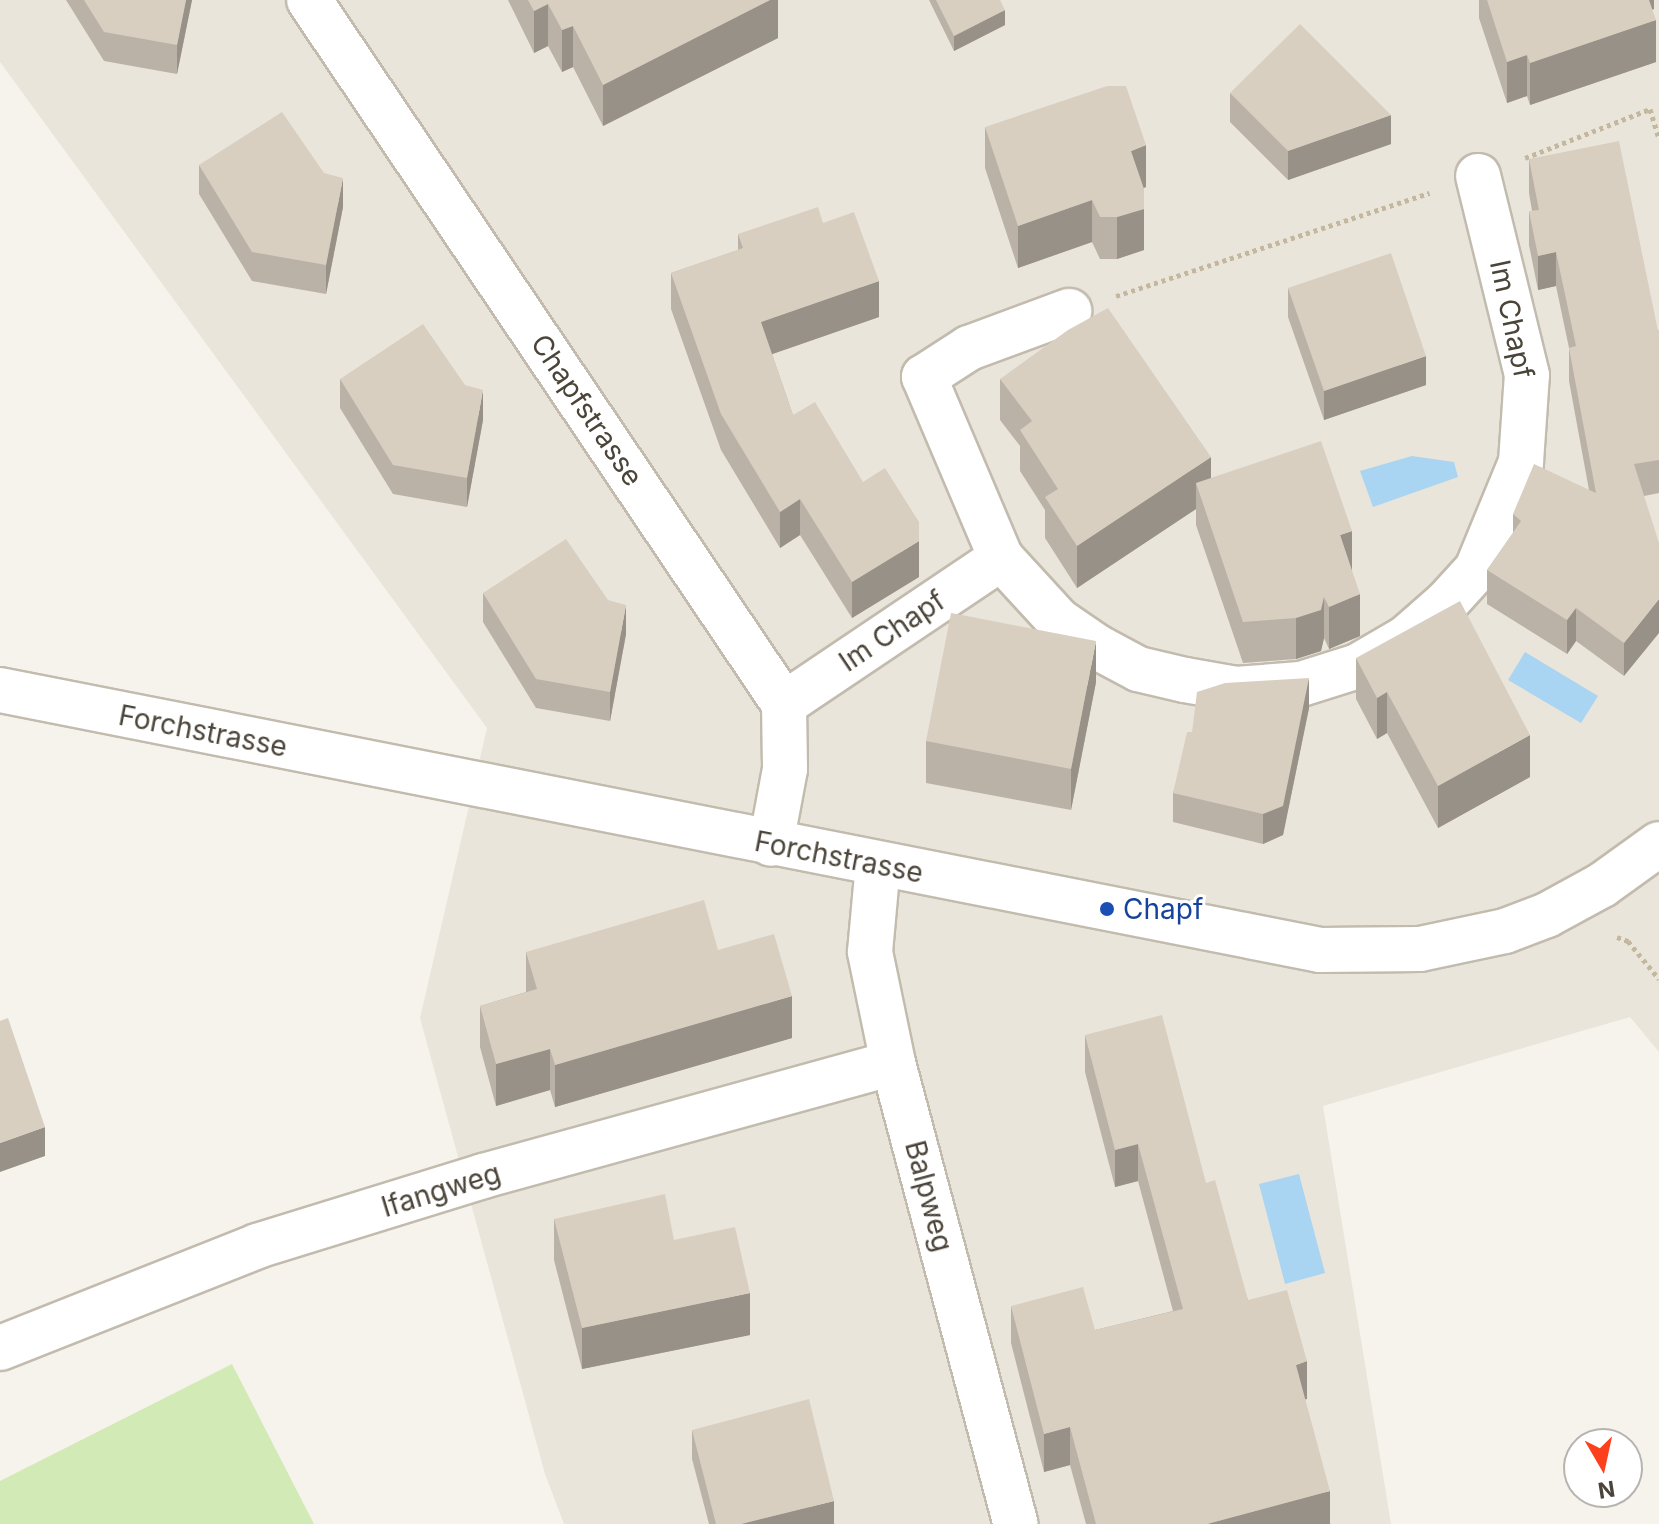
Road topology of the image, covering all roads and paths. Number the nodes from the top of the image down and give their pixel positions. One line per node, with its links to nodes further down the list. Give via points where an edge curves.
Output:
1 (309, 0): 7 (street, Chapfstrasse)
2 (1659, 139): 3 (path, via 1650,109)
3 (1478, 176): 4 (path); 5 (street, Im Chapf, via 1527,375 1521,462 1477,569 1406,638 1358,666 1301,684 1236,689 1185,680 1138,669 1097,647 1059,621)
4 (1069, 311): 5 (street, Im Chapf, via 969,348 924,377)
5 (1001, 558): 7 (street, Im Chapf)
6 (0, 690): 8 (street, Forchstrasse)
7 (784, 704): 8 (street, via 785,769)
8 (771, 844): 10 (street, Forchstrasse)
9 (1659, 844): 10 (street, Forchstrasse, via 1602,885 1505,931 1420,949 1364,951 1320,950)
10 (878, 864): 11 (street, Balpweg, via 870,952)
11 (893, 1063): 12 (street, Ifangweg, via 483,1176 257,1246); 13 (street, Balpweg)
12 (0, 1348)
13 (1016, 1524)

